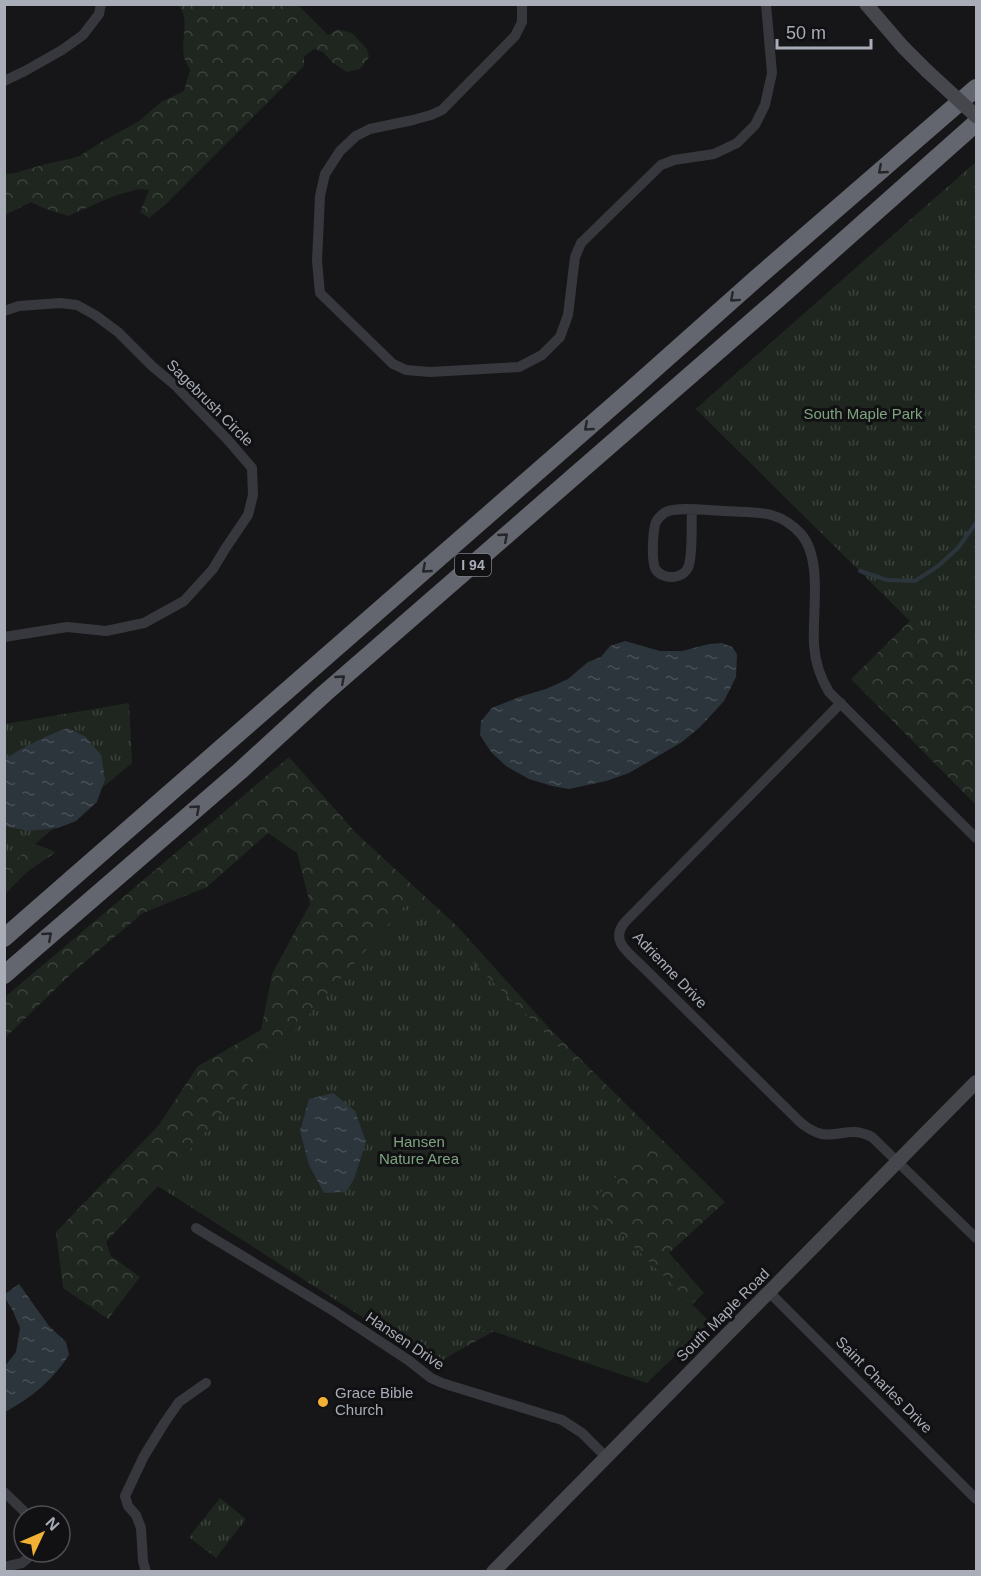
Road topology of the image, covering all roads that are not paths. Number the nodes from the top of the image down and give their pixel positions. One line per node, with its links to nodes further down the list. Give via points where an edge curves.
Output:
1 (101, 4): 5 (street, via 99,14 84,35)
2 (522, 4): 3 (street, via 522,22 515,36 442,110 356,136 325,174 320,196 320,293 393,364 406,370 519,368 542,355 560,337 568,315 575,257 581,243 661,165 714,154 736,143 755,125 765,105 772,73)
3 (766, 4)
4 (866, 4): 7 (street, bridge, via 903,47)
5 (4, 81)
6 (976, 88): 14 (highway, I 94, one-way to 14)
7 (976, 116)
8 (976, 123): 15 (highway, I 94, one-way to 8)
9 (4, 311): 11 (street, Sagebrush Circle, via 60,303 77,305 95,315 176,386 227,439 252,468 253,495 248,514 213,569 184,601 144,623 106,631 67,627)
10 (692, 510): 10 (street, via 674,509 657,519 653,563 666,576 682,575 688,567); 12 (street, via 774,514 789,522 810,546 814,561 817,665 829,692)
11 (4, 637)
12 (841, 704): 13 (street); 17 (street, Adrienne Drive, via 620,927 618,934 624,948 805,1126 820,1134 864,1133)
13 (976, 838)
14 (4, 938)
15 (4, 975)
16 (976, 1082): 17 (street, South Maple Road)
17 (897, 1162): 19 (street); 20 (street, South Maple Road)
18 (196, 1228): 22 (street, Hansen Drive, via 332,1310 431,1378 562,1420)
19 (976, 1239)
20 (769, 1292): 22 (street, South Maple Road); 24 (street, Saint Charles Drive)
21 (206, 1383): 26 (street, via 179,1402 144,1456 125,1496 141,1528)
22 (606, 1456): 27 (street, South Maple Road)
23 (4, 1492): 25 (street)
24 (976, 1498)
25 (16, 1504)
26 (146, 1572)
27 (493, 1572)

